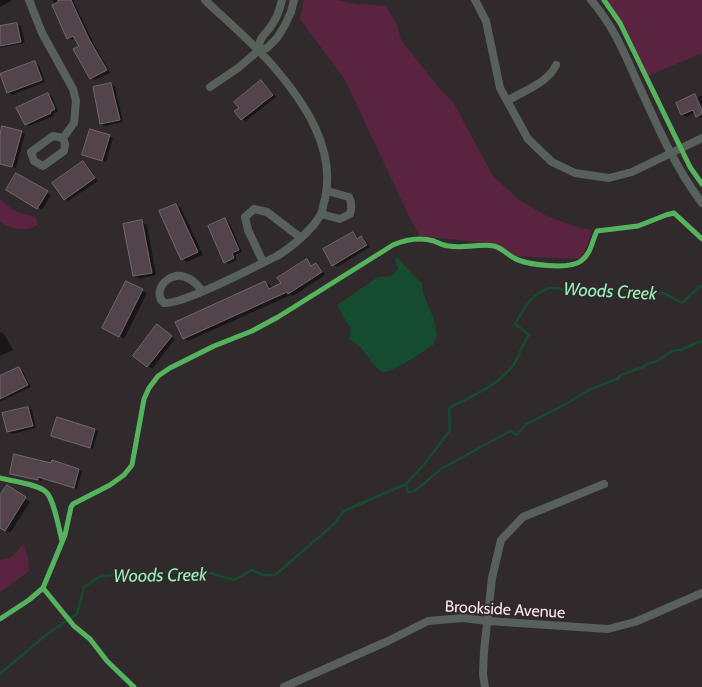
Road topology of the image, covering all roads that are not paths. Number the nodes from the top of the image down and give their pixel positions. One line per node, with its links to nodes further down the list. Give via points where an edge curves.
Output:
1 (29, 0): 11 (street, via 42,33 74,89 74,123)
2 (206, 0): 7 (street)
3 (282, 0): 7 (street, via 273,24 260,40)
4 (294, 0): 7 (street, via 277,38 267,48)
5 (475, 0): 10 (street, via 486,21 500,88)
6 (591, 0): 13 (street, via 620,42)
7 (258, 51): 9 (street); 14 (street, via 288,84 315,128 327,164)
8 (556, 65): 10 (street, via 546,78)
9 (210, 87)
10 (507, 101): 13 (street, via 533,145 552,162 575,174 598,178 618,176)
11 (63, 138): 11 (street, via 64,152 43,166 34,161 31,152 53,136)
12 (702, 138): 13 (street)
13 (670, 154): 15 (street)
14 (327, 190): 16 (street); 16 (street, via 349,197 352,209 350,214 340,219)
15 (702, 203)
16 (321, 214): 17 (street)
17 (301, 238): 18 (street); 18 (street, via 268,212 254,209 245,217)
18 (263, 262): 19 (street)
19 (202, 291): 19 (street, via 171,303 164,303 159,294 165,282 181,275 193,280)
20 (604, 484): 22 (street, via 523,517 501,540 492,578)
21 (702, 593): 22 (street, Brookside Avenue, via 635,622 608,629)
22 (488, 622): 23 (street, Brookside Avenue, via 463,618 428,621); 24 (street, via 484,651)
23 (284, 687)
24 (485, 687)

